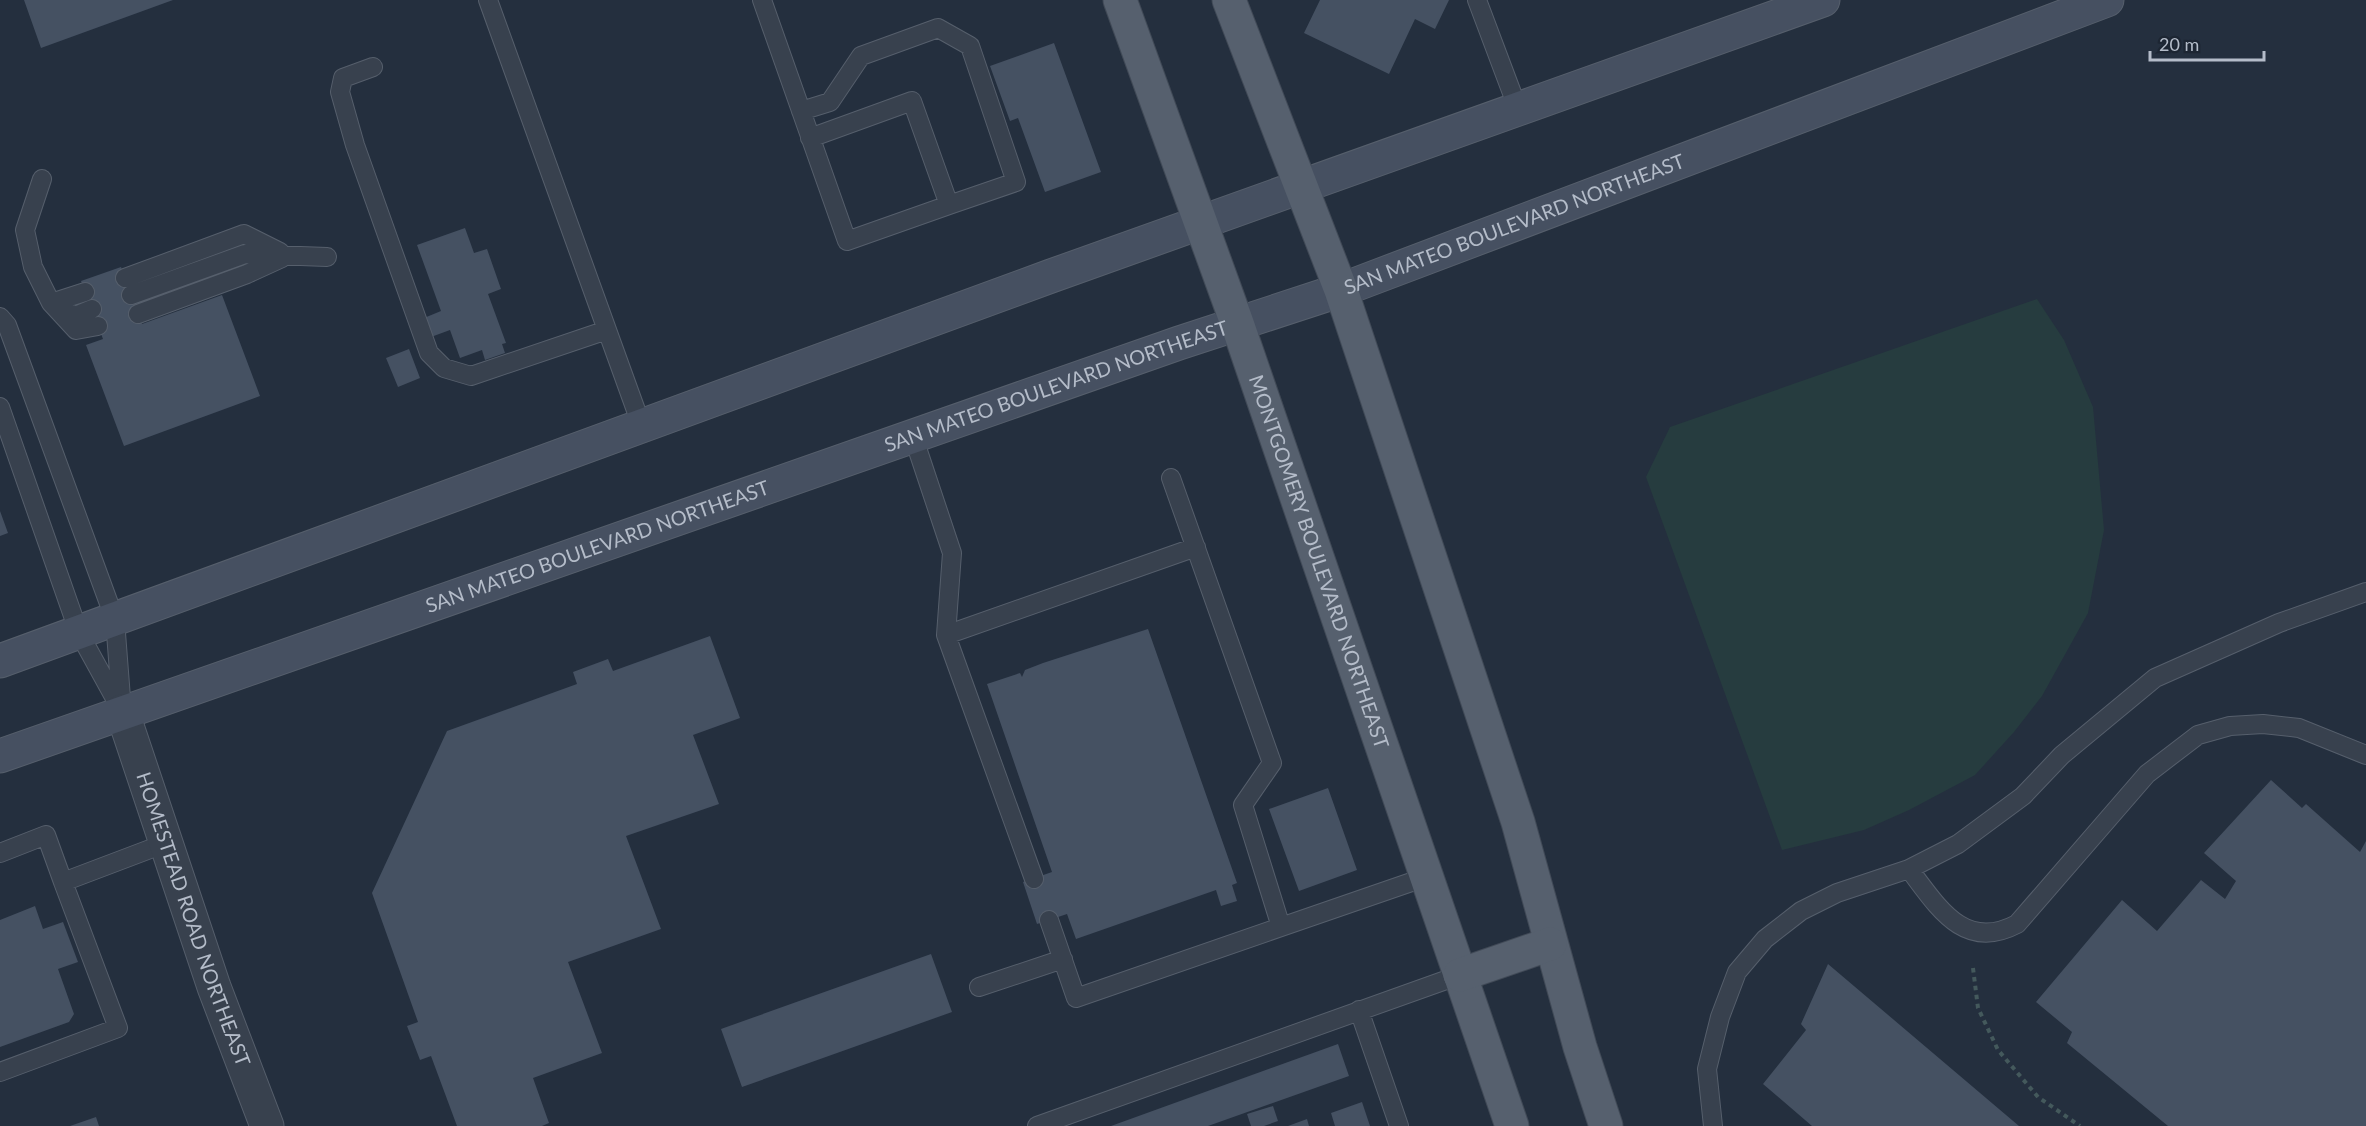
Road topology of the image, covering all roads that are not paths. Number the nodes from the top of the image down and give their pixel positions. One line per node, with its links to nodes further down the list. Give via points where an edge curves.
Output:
1 (488, 0): 26 (lane)
2 (762, 0): 10 (lane)
3 (1120, 0): 15 (main road, MONTGOMERY BOULEVARD NORTHEAST)
4 (1229, 0): 13 (main road)
5 (1478, 0): 9 (lane)
6 (1823, 0): 9 (main road)
7 (2107, 0): 19 (main road, SAN MATEO BOULEVARD NORTHEAST)
8 (373, 67): 26 (lane, via 343,78 340,92 429,353 444,368 471,376)
9 (1518, 109): 13 (main road)
10 (801, 111): 11 (lane); 14 (lane, via 830,102 861,56 938,28 970,46 1016,182)
11 (810, 138): 14 (lane, via 847,241); 14 (lane, via 912,101)
12 (42, 179): 21 (lane, via 25,230 33,267)
13 (1301, 186): 15 (main road); 19 (main road)
14 (949, 205)
15 (1201, 222): 25 (main road, MONTGOMERY BOULEVARD NORTHEAST); 28 (main road)
16 (286, 256): 17 (lane); 18 (lane, via 245,254); 22 (lane)
17 (327, 256)
18 (128, 286)
19 (1341, 290): 25 (main road, SAN MATEO BOULEVARD NORTHEAST); 48 (main road, via 1518,822)
20 (85, 292): 21 (lane)
21 (51, 303): 24 (lane, via 75,316)
22 (138, 314)
23 (0, 317): 33 (lane, via 7,325)
24 (95, 318)
25 (1238, 323): 29 (main road, SAN MATEO BOULEVARD NORTHEAST); 43 (main road, MONTGOMERY BOULEVARD NORTHEAST)
26 (607, 330): 28 (lane)
27 (0, 407): 34 (lane)
28 (642, 427): 33 (main road)
29 (913, 436): 35 (lane, via 952,553); 37 (main road, SAN MATEO BOULEVARD NORTHEAST)
30 (1171, 478): 31 (lane)
31 (1196, 547): 35 (lane); 47 (lane, via 1272,763 1243,805)
32 (2366, 592): 42 (lane, via 2279,623 2155,678 2062,755 2023,796 1958,844)
33 (115, 620): 34 (main road); 37 (lane)
34 (79, 633): 36 (main road); 37 (lane)
35 (945, 635): 44 (lane)
36 (0, 662)
37 (122, 711): 39 (main road, SAN MATEO BOULEVARD NORTHEAST); 40 (street, HOMESTEAD ROAD NORTHEAST)
38 (2366, 755): 42 (lane, via 2299,728 2230,726 2198,735 2147,774 2017,924 1998,934 1981,934 1945,916)
39 (0, 756)
40 (166, 843): 45 (lane); 54 (street, HOMESTEAD ROAD NORTHEAST, via 214,987)
41 (0, 853): 45 (lane, via 46,835)
42 (1909, 869): 59 (lane, via 1837,893 1801,910 1765,939 1737,972 1707,1069)
43 (1426, 877): 47 (lane); 50 (main road, MONTGOMERY BOULEVARD NORTHEAST)
44 (1034, 879)
45 (63, 882): 53 (lane, via 118,1028)
46 (1050, 920): 49 (lane)
47 (1281, 927): 49 (lane, via 1076,998)
48 (1550, 944): 50 (main road); 58 (main road)
49 (1063, 959): 51 (lane)
50 (1460, 975): 52 (lane); 57 (main road, MONTGOMERY BOULEVARD NORTHEAST)
51 (979, 987)
52 (1359, 1010): 55 (lane); 56 (lane)
53 (0, 1072)
54 (267, 1126)
55 (1037, 1126)
56 (1398, 1126)
57 (1512, 1126)
58 (1606, 1126)
59 (1713, 1126)

